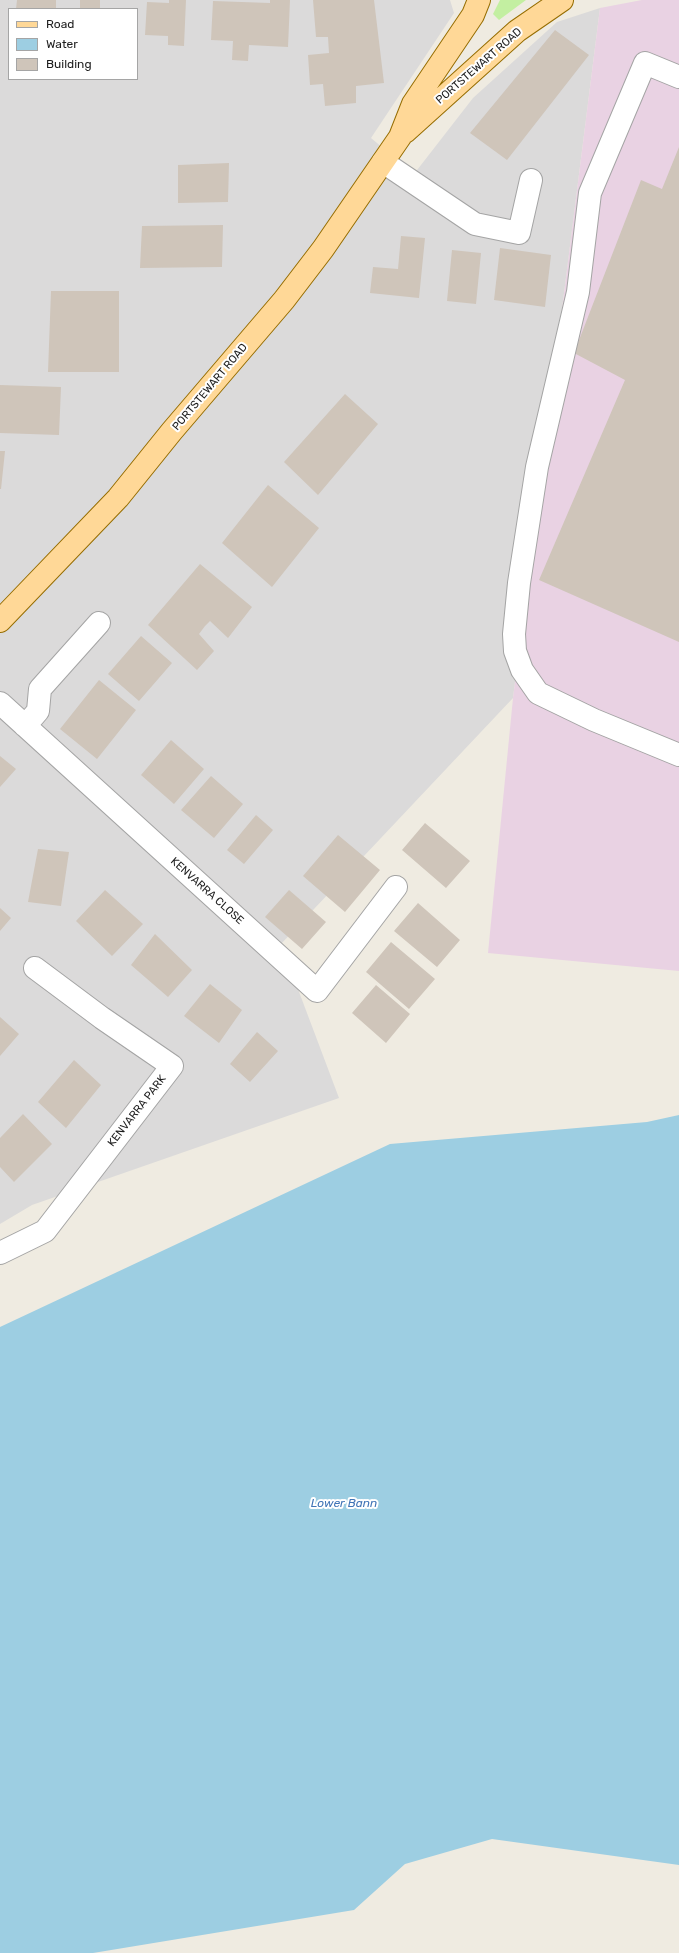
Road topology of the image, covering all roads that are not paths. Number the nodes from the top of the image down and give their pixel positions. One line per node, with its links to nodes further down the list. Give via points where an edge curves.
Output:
1 (479, 0): 4 (main road, PORTSTEWART ROAD, via 473,15 413,104)
2 (562, 0): 4 (main road, PORTSTEWART ROAD, via 517,31)
3 (679, 78): 11 (street, via 645,63 590,193 578,292 537,467 519,583 514,634 515,651 522,670 538,693 594,720)
4 (400, 137): 5 (main road, PORTSTEWART ROAD)
5 (382, 162): 6 (street, via 475,224 519,233); 7 (main road, PORTSTEWART ROAD, via 324,249 284,300 118,498)
6 (531, 180)
7 (0, 621)
8 (99, 623): 10 (street, via 40,689 38,711)
9 (0, 703): 10 (street, KENVARRA CLOSE)
10 (25, 726): 12 (street, KENVARRA CLOSE, via 317,991)
11 (679, 755)
12 (396, 887)
13 (36, 968): 14 (street, KENVARRA PARK, via 172,1066 45,1231)
14 (0, 1253)

